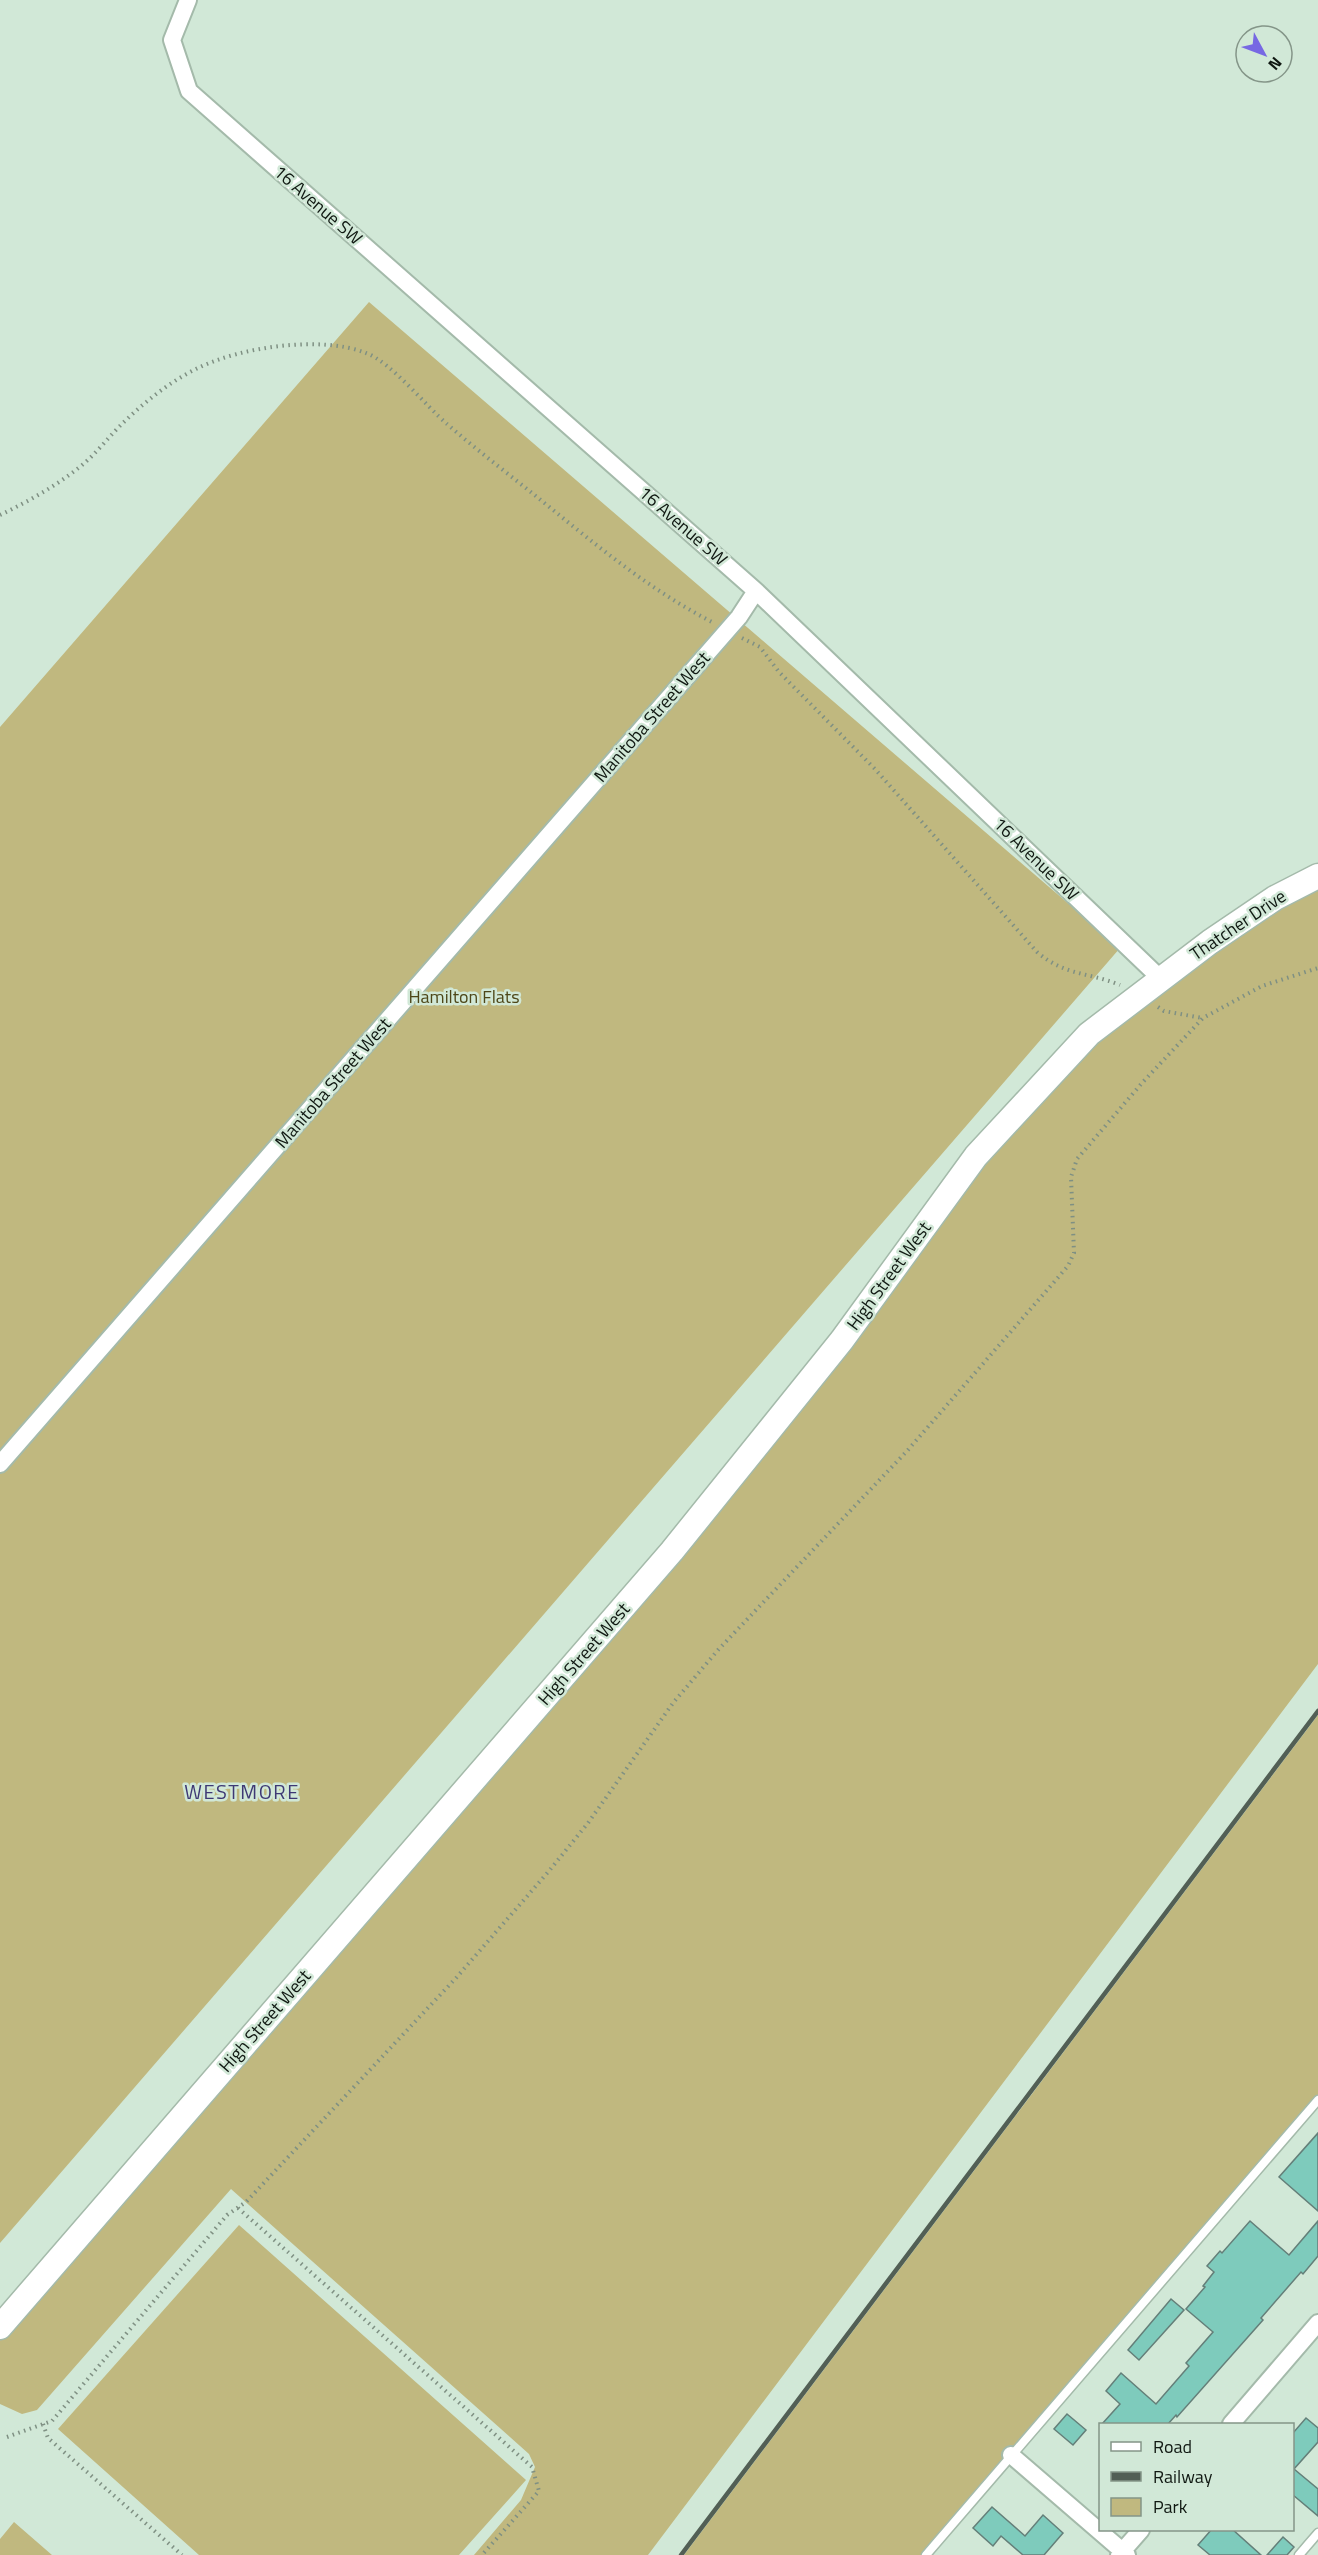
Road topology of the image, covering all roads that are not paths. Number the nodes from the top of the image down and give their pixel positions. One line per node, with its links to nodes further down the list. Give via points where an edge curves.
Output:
1 (188, 0): 2 (street, 16 Avenue SW, via 172,40 189,91)
2 (756, 591): 4 (street, 16 Avenue SW); 5 (street, Manitoba Street West, via 728,630)
3 (1318, 876): 4 (main road, Thatcher Drive, via 1275,898)
4 (1160, 978): 8 (main road, High Street West, via 1089,1034 976,1156 842,1340 672,1551)
5 (0, 1464)
6 (1318, 2100): 10 (lane)
7 (1318, 2322): 9 (street)
8 (0, 2327)
9 (1232, 2423)
10 (1011, 2456): 13 (street); 14 (lane)
11 (1140, 2531): 13 (street)
12 (1318, 2533): 15 (lane)
13 (1123, 2554)
14 (926, 2555)
15 (1299, 2555)

